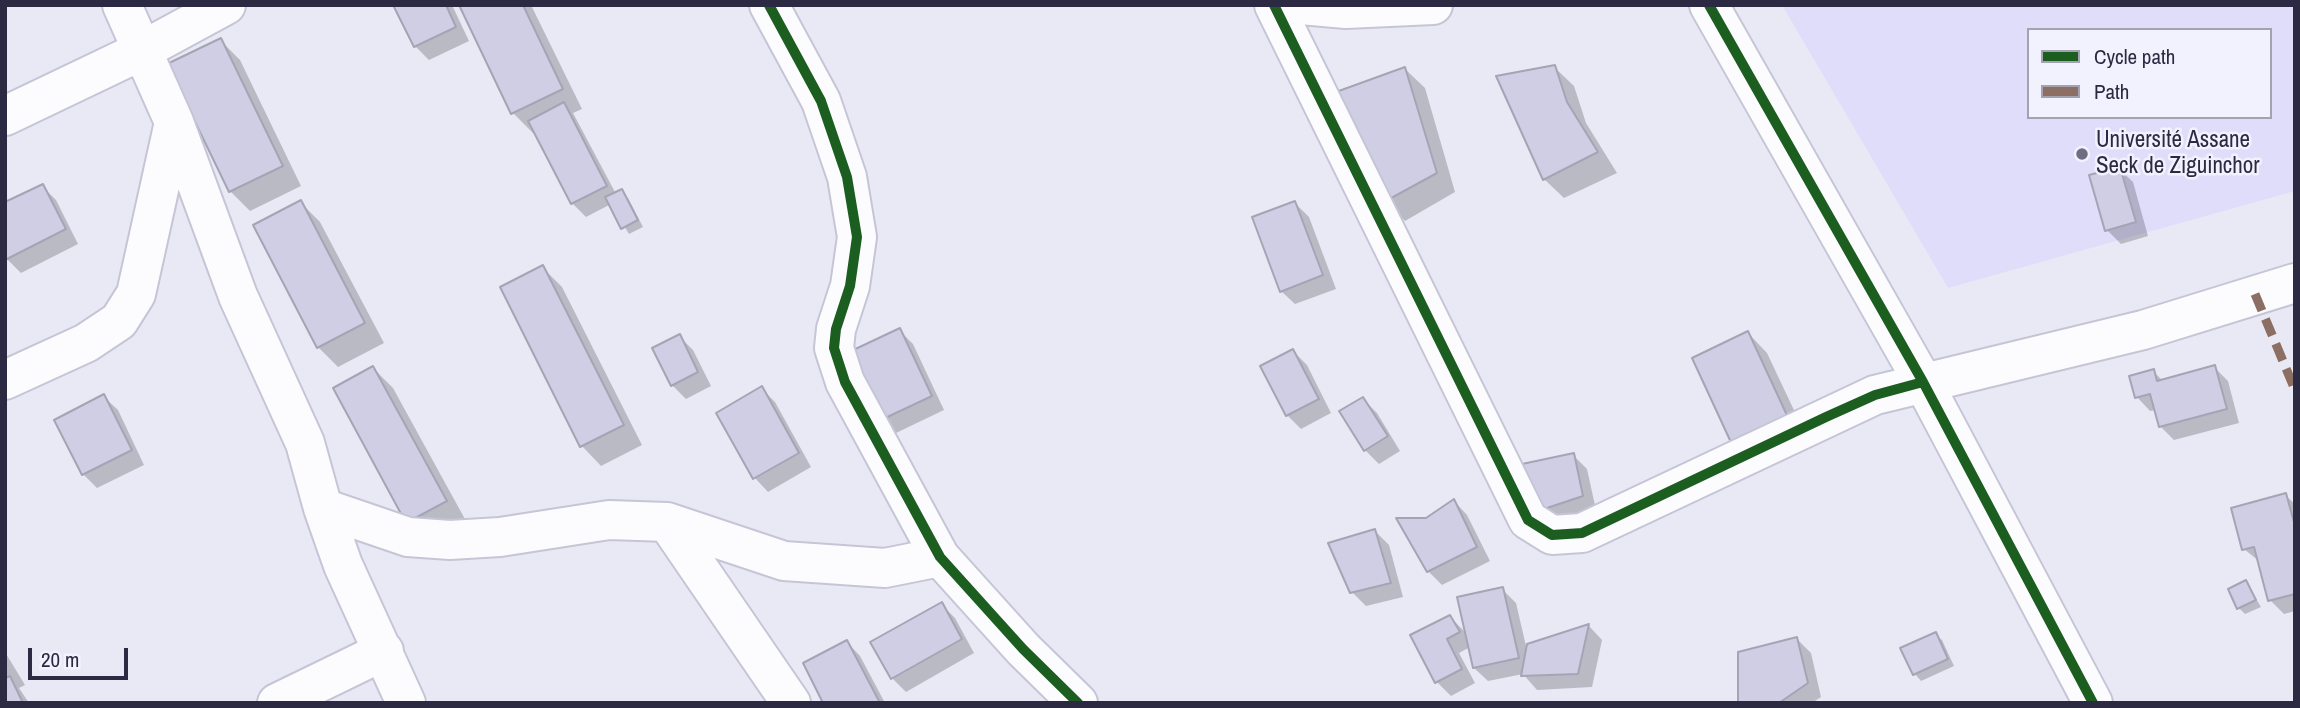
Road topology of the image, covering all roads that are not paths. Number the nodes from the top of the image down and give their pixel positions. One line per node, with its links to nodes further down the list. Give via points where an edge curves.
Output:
1 (122, 5): 8 (street)
2 (226, 5): 8 (street)
3 (769, 5): 16 (street, via 821,101 847,177 857,237 834,348 865,424)
4 (1274, 5): 13 (street, via 1528,520 1552,535 1582,533 1875,395)
5 (1301, 5): 6 (street, via 1346,9)
6 (1433, 5)
7 (1709, 5): 13 (street)
8 (143, 50): 9 (street); 10 (street)
9 (5, 116)
10 (174, 122): 12 (street, via 136,294 119,321 86,343); 14 (street, via 238,296 305,443)
11 (2295, 284): 13 (street, via 2143,330)
12 (5, 380)
13 (1923, 382): 22 (street)
14 (323, 508): 15 (street, via 408,537 450,540 609,520); 17 (street, via 343,565)
15 (667, 522): 16 (street, via 784,561 885,568); 20 (street)
16 (940, 557): 21 (street)
17 (384, 652): 18 (street); 19 (street)
18 (277, 703)
19 (406, 703)
20 (791, 703)
21 (1077, 703)
22 (2093, 703)

